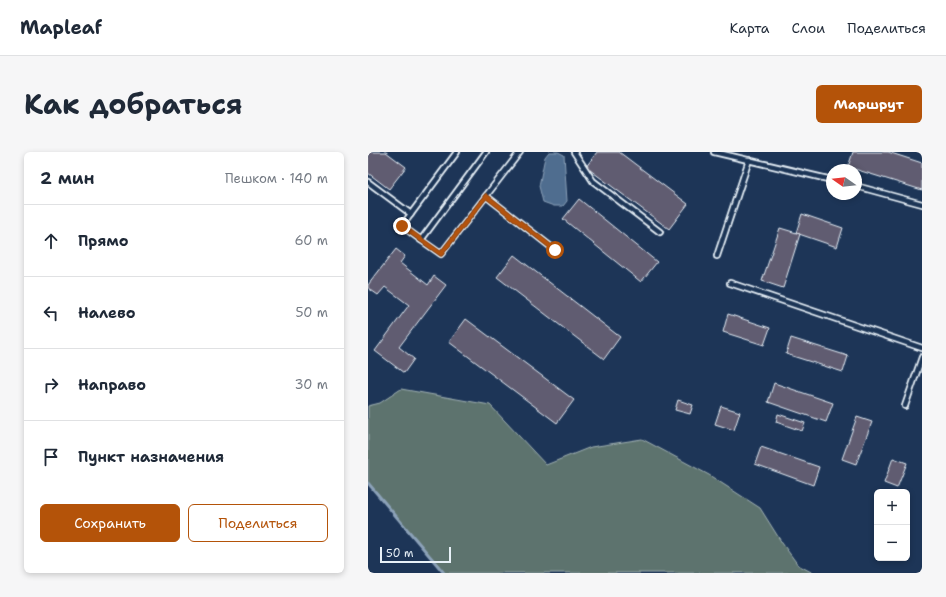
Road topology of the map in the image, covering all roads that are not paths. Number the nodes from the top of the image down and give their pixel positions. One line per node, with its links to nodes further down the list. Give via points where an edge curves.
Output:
1 (457, 152): 12 (lane)
2 (486, 152): 14 (lane)
3 (520, 152): 10 (lane)
4 (574, 152): 13 (lane, via 593,181)
5 (714, 152): 6 (lane)
6 (749, 160): 7 (lane); 16 (lane)
7 (826, 179)
8 (368, 182): 12 (lane)
9 (862, 188): 11 (lane)
10 (486, 196): 14 (lane, via 441,254); 15 (lane)
11 (922, 204)
12 (410, 214): 14 (lane, via 402,226)
13 (660, 232)
14 (421, 240)
15 (555, 250)
16 (717, 256)
17 (730, 283): 18 (lane)
18 (922, 348)
19 (922, 357): 20 (lane)
20 (905, 406)

